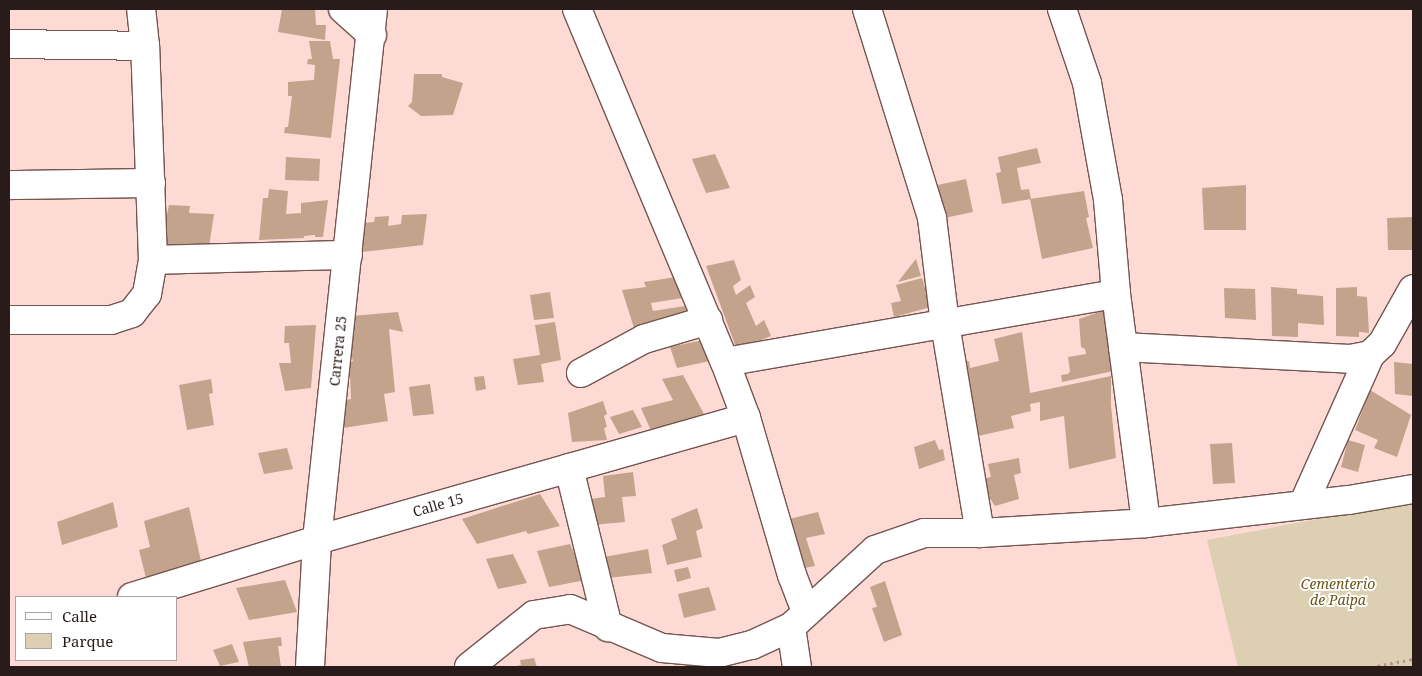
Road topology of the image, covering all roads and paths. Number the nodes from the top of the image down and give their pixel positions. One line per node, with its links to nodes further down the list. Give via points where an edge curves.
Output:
1 (141, 9): 8 (street)
2 (343, 9): 6 (street)
3 (577, 9): 16 (street)
4 (867, 9): 17 (street, via 932,218)
5 (1062, 9): 14 (street, via 1087,83 1108,200)
6 (372, 22): 11 (street, Carrera 25)
7 (9, 44): 8 (street)
8 (145, 46): 9 (street)
9 (151, 183): 10 (street); 12 (street)
10 (9, 185)
11 (348, 255): 12 (street); 28 (street, Carrera 25)
12 (153, 260): 15 (street, via 147,294 132,313 110,320)
13 (1413, 289): 19 (street, via 1382,344)
14 (1116, 294): 17 (street); 18 (street)
15 (9, 320)
16 (708, 320): 20 (street); 21 (street, via 644,339)
17 (945, 324): 20 (street); 27 (street)
18 (1123, 347): 19 (street, via 1350,359); 26 (street)
19 (1370, 355): 25 (street)
20 (725, 362): 22 (street)
21 (582, 373)
22 (746, 418): 23 (street, Calle 15); 30 (street, via 792,575)
23 (569, 468): 28 (street, Calle 15); 31 (street)
24 (1413, 489): 25 (street)
25 (1304, 505): 26 (street)
26 (1146, 523): 27 (street)
27 (980, 533): 30 (street, via 924,533 875,550)
28 (317, 540): 29 (street, Calle 15); 33 (street, Carrera 25)
29 (135, 596)
30 (799, 620): 31 (street, via 752,645 719,653 662,648); 35 (street)
31 (608, 627): 34 (street, via 570,609 534,615)
32 (1413, 659): 36 (path)
33 (310, 667)
34 (469, 667)
35 (796, 667)
36 (1371, 667)

